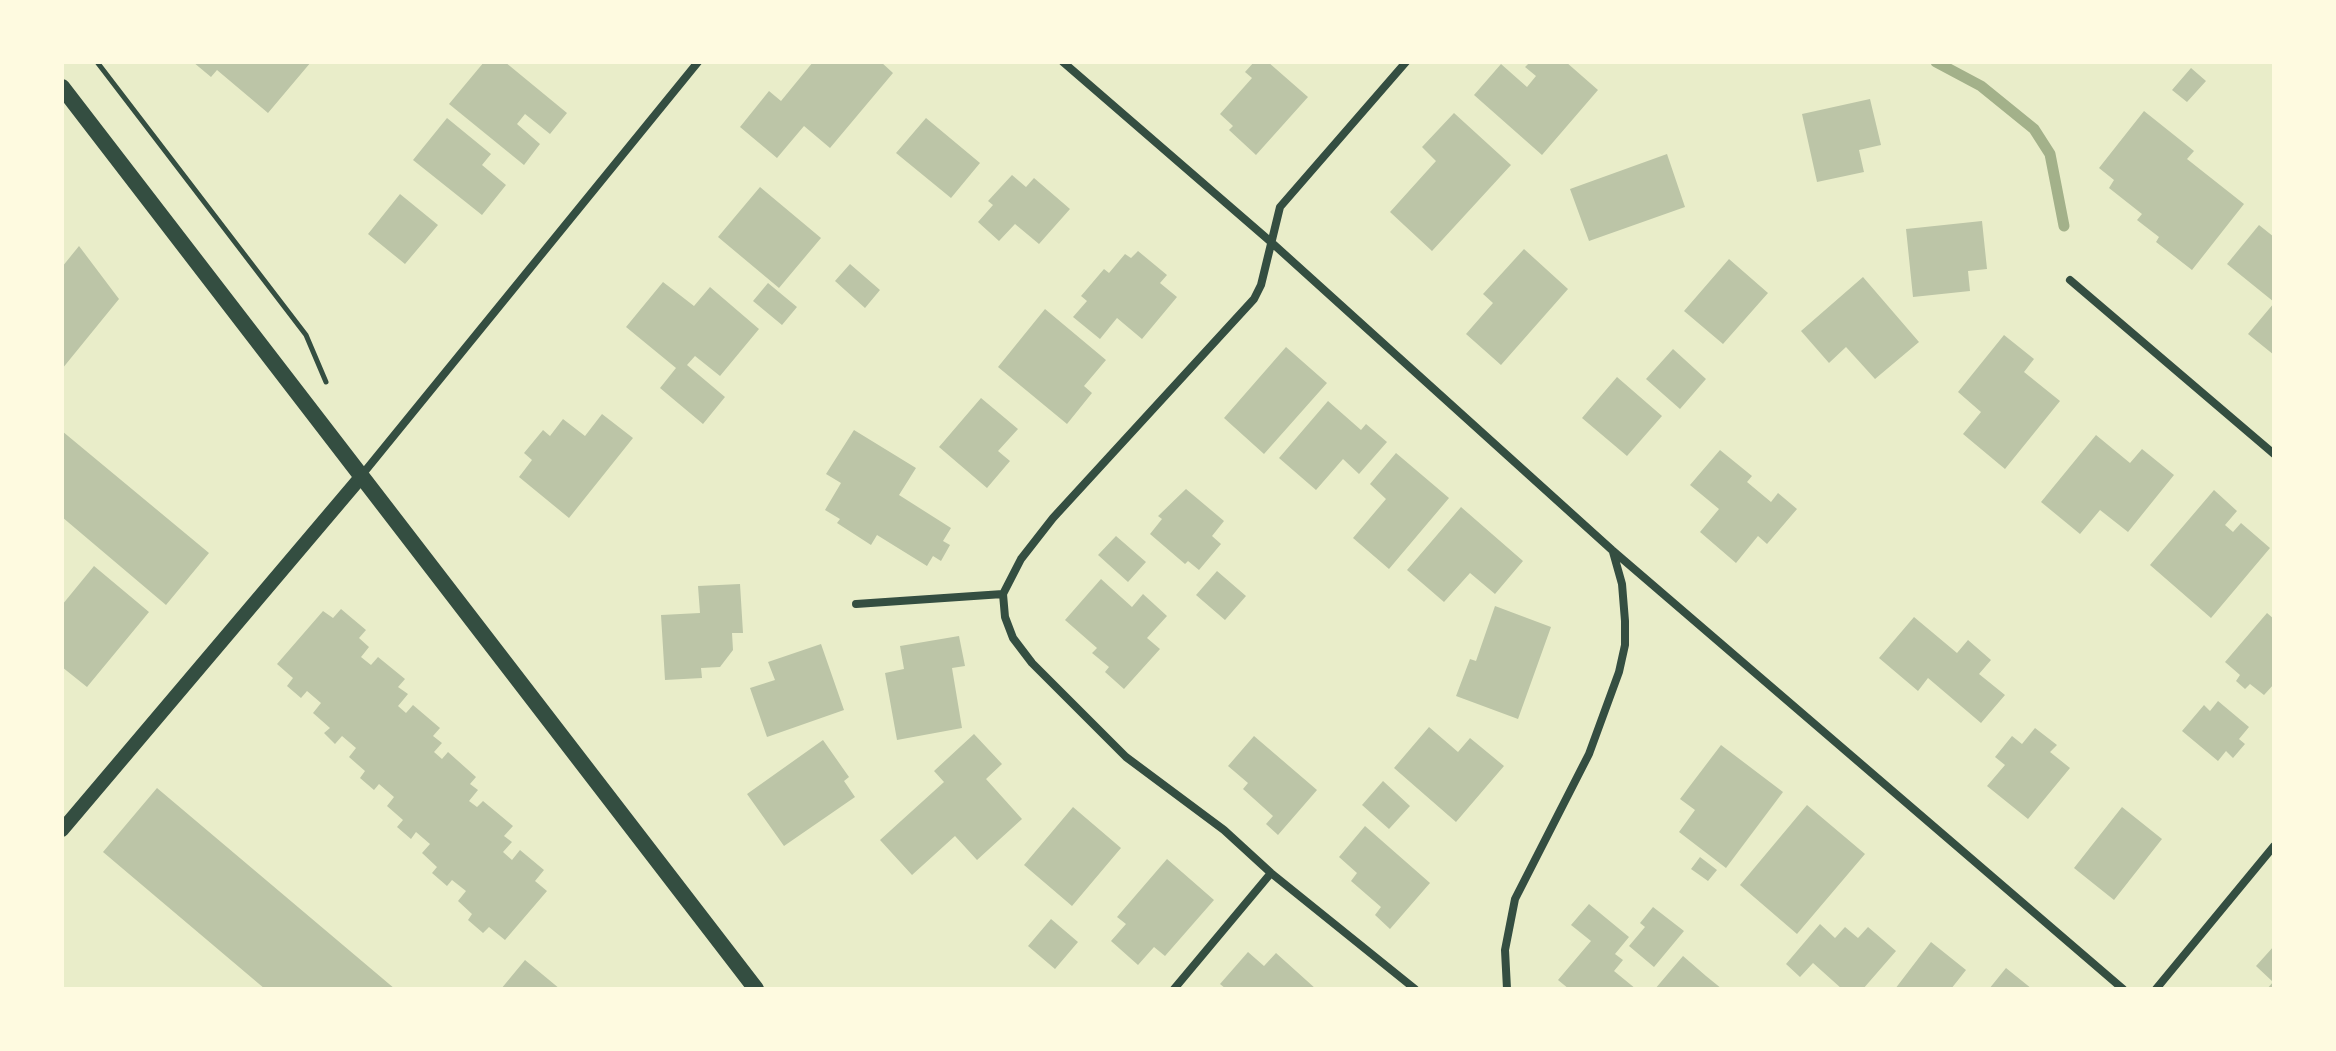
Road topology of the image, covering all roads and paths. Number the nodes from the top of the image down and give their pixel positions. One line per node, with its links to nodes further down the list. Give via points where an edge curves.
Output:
1 (97, 62): 8 (path)
2 (698, 62): 10 (street)
3 (1063, 62): 6 (street)
4 (1406, 62): 6 (street, via 1280,207)
5 (62, 87): 10 (main road)
6 (1271, 242): 11 (street); 12 (street, via 1254,299 1053,518 1021,559)
7 (2070, 280): 9 (street)
8 (306, 335)
9 (2274, 454)
10 (361, 477): 14 (street); 17 (main road)
11 (1612, 550): 20 (street, via 1622,584 1622,658 1589,754 1515,899 1505,950); 21 (street)
12 (1003, 594): 13 (street); 16 (street, via 1013,638 1032,663 1126,757 1224,830)
13 (856, 604)
14 (62, 830)
15 (2274, 846): 22 (street)
16 (1271, 873): 18 (street); 19 (street)
17 (756, 989)
18 (1174, 989)
19 (1415, 989)
20 (1507, 989)
21 (2123, 989)
22 (2156, 989)

